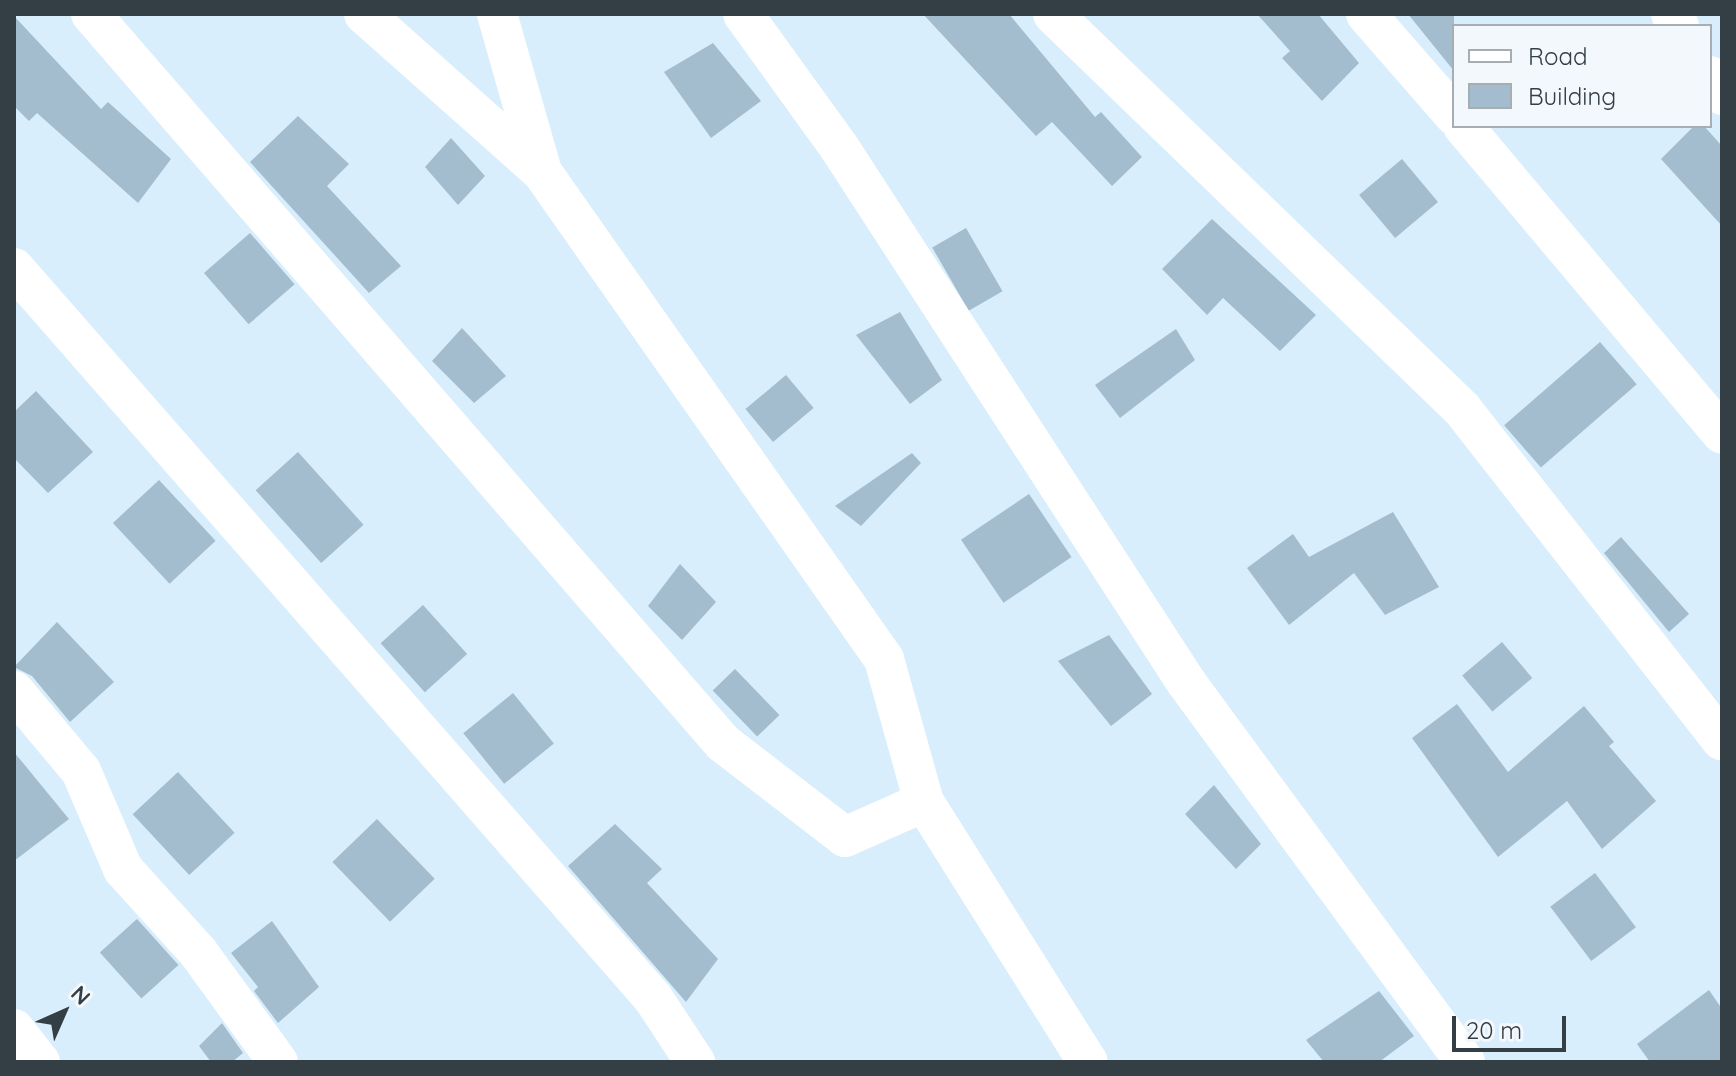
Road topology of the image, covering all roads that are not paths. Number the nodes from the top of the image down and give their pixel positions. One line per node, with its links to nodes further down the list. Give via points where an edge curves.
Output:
1 (91, 14): 14 (street, via 723,743 845,837)
2 (364, 14): 9 (street)
3 (497, 14): 9 (street)
4 (743, 14): 20 (street, via 839,147 1186,682)
5 (1053, 14): 13 (street, via 1462,409)
6 (1366, 14): 7 (street)
7 (1452, 113)
8 (1465, 128): 11 (street)
9 (542, 172): 14 (street, via 884,659)
10 (14, 268): 18 (street, via 653,998)
11 (1722, 434)
12 (14, 691): 17 (street, via 81,771 123,869 198,952)
13 (1722, 740)
14 (924, 802): 19 (street)
15 (14, 1029): 16 (street)
16 (40, 1062)
17 (278, 1062)
18 (695, 1062)
19 (1088, 1062)
20 (1465, 1062)

